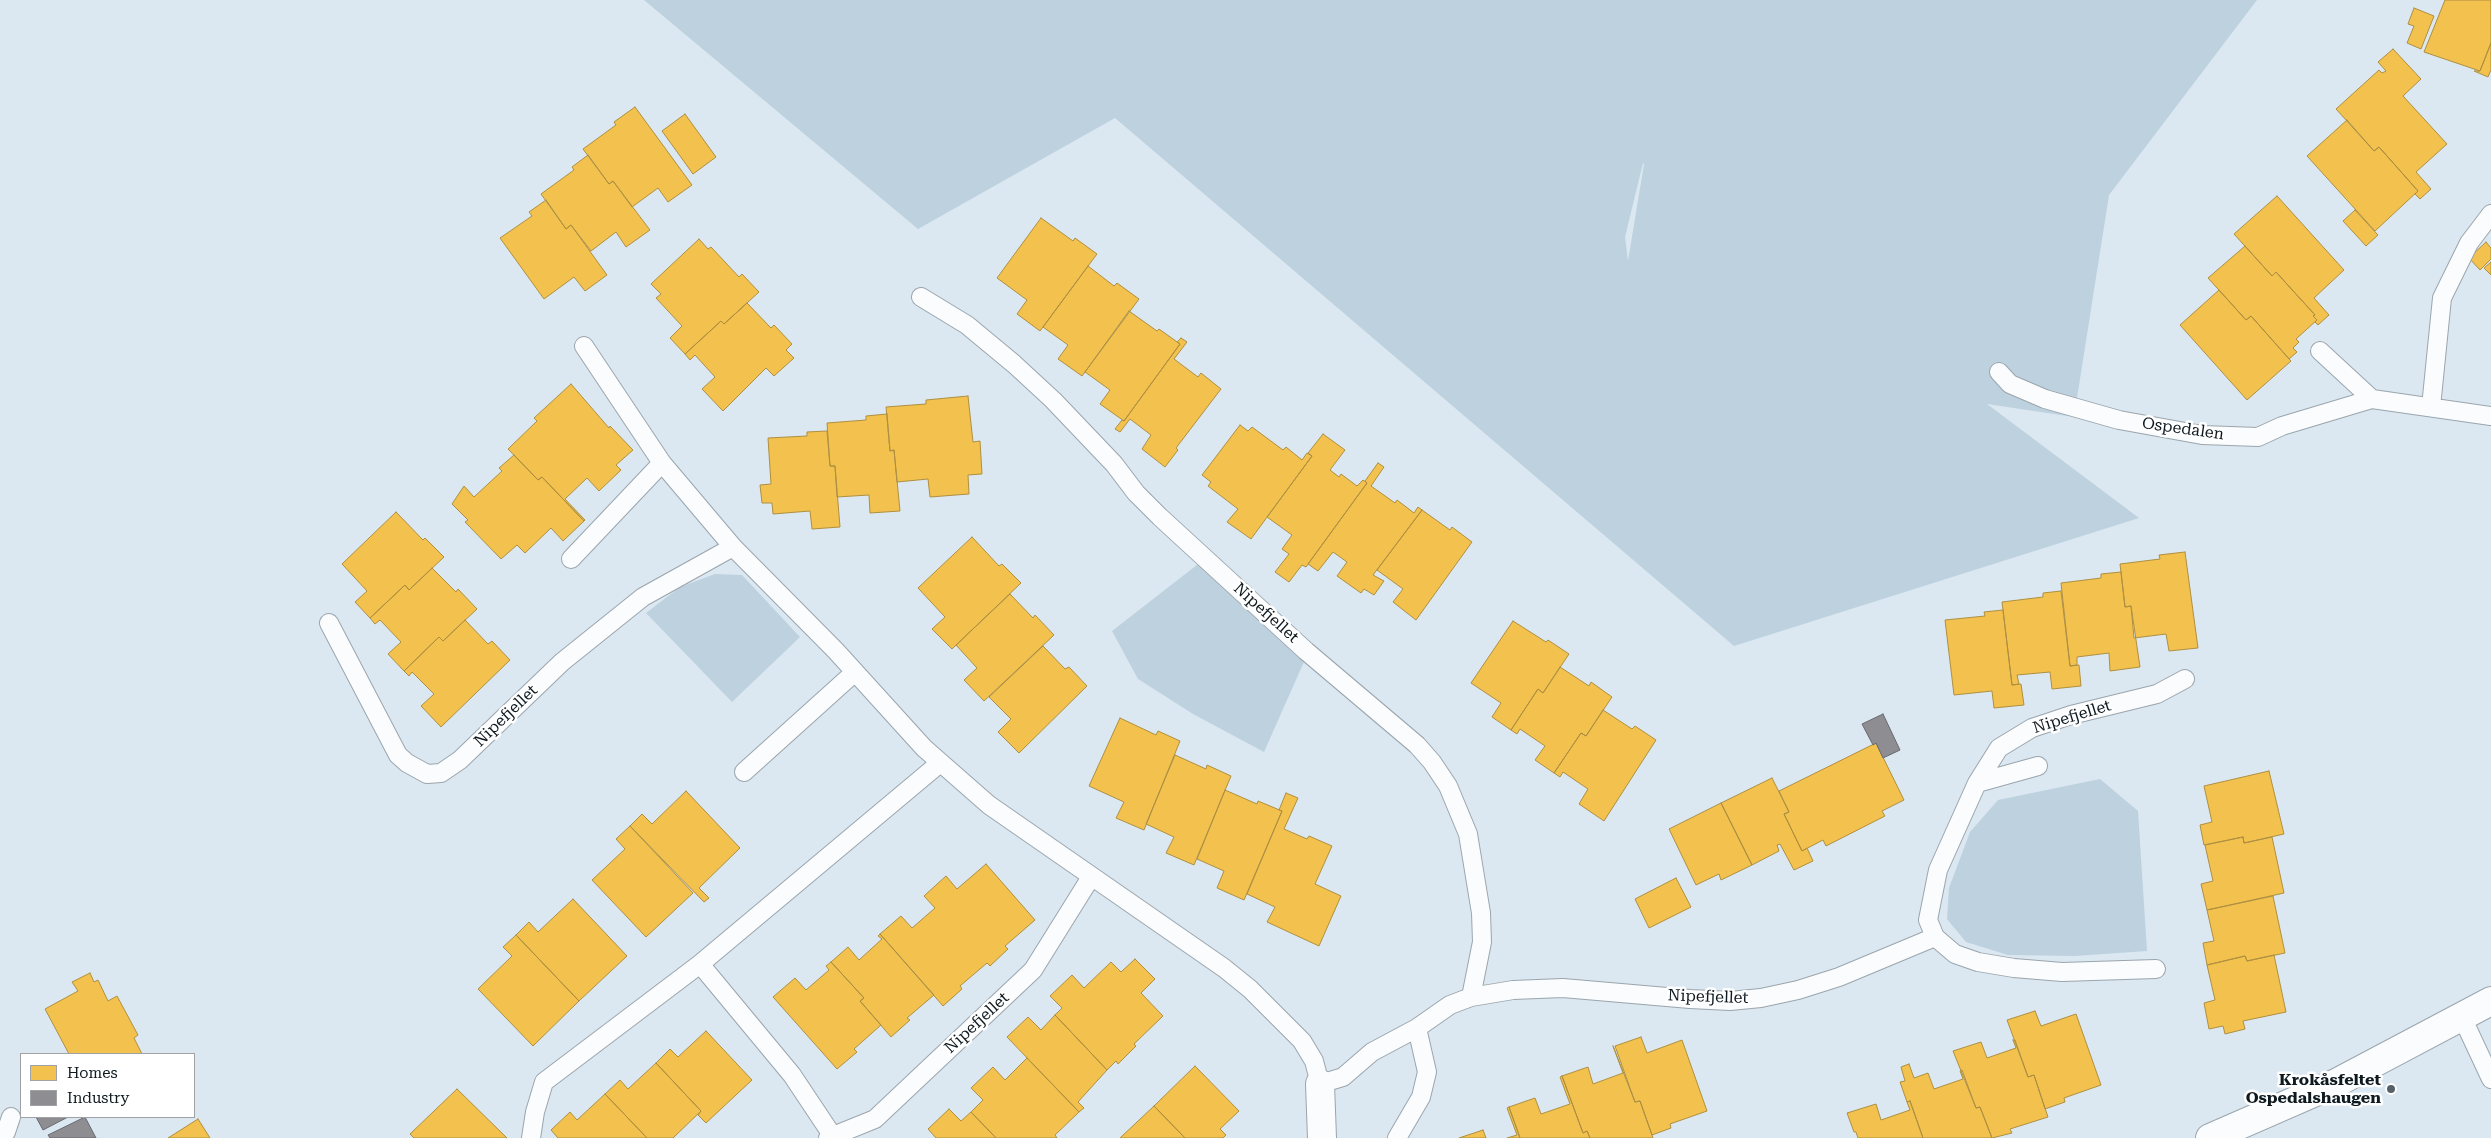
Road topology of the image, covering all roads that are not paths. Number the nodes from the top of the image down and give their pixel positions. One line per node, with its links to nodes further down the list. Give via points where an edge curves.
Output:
1 (2491, 214): 7 (lane, via 2469,243 2442,298)
2 (921, 297): 23 (lane, Nipefjellet, via 967,325 1053,400 1160,517 1306,651 1417,745 1432,762 1448,786 1468,834 1481,913 1482,942)
3 (584, 346): 9 (lane)
4 (2320, 351): 6 (lane)
5 (1999, 372): 6 (lane, Ospedalen, via 2010,384 2045,399 2118,420 2202,435 2258,437 2282,426)
6 (2372, 399): 7 (lane, Ospedalen)
7 (2431, 407): 8 (lane, Ospedalen)
8 (2491, 416)
9 (662, 463): 10 (lane); 11 (lane)
10 (733, 547): 12 (lane, Nipefjellet, via 643,597 562,662 460,760 442,773 427,774 398,755); 13 (lane)
11 (571, 558)
12 (329, 623)
13 (855, 672): 15 (lane); 17 (lane)
14 (2186, 679): 18 (lane, Nipefjellet, via 2157,694 2071,714 2032,728 1998,748)
15 (940, 763): 19 (lane, via 989,805); 21 (lane)
16 (2038, 766): 18 (lane)
17 (744, 772)
18 (1977, 783): 20 (lane, Nipefjellet, via 1938,870 1928,920)
19 (1091, 877): 28 (lane, via 1224,968 1270,1007 1302,1041 1314,1061); 30 (lane, Nipefjellet, via 1033,970 875,1118)
20 (1935, 937): 22 (lane, via 1955,954 2014,968 2062,972); 23 (lane, Nipefjellet, via 1839,977 1761,998 1730,1001 1690,999 1563,988 1513,990)
21 (700, 964): 30 (lane, Nipefjellet, via 792,1075); 32 (lane, via 544,1082)
22 (2156, 969)
23 (1471, 997): 26 (lane, Nipefjellet, via 1450,1005)
24 (2491, 1000): 25 (street)
25 (2462, 1017): 27 (lane); 35 (street, via 2336,1083)
26 (1417, 1028): 28 (lane, Nipefjellet, via 1372,1052 1343,1077); 34 (lane, via 1427,1072 1421,1097)
27 (2491, 1079)
28 (1320, 1084): 33 (street)
29 (11, 1117): 31 (lane, via 6,1132)
30 (830, 1137)
31 (0, 1138)
32 (531, 1138)
33 (1322, 1138)
34 (1397, 1138)
35 (2210, 1138)

